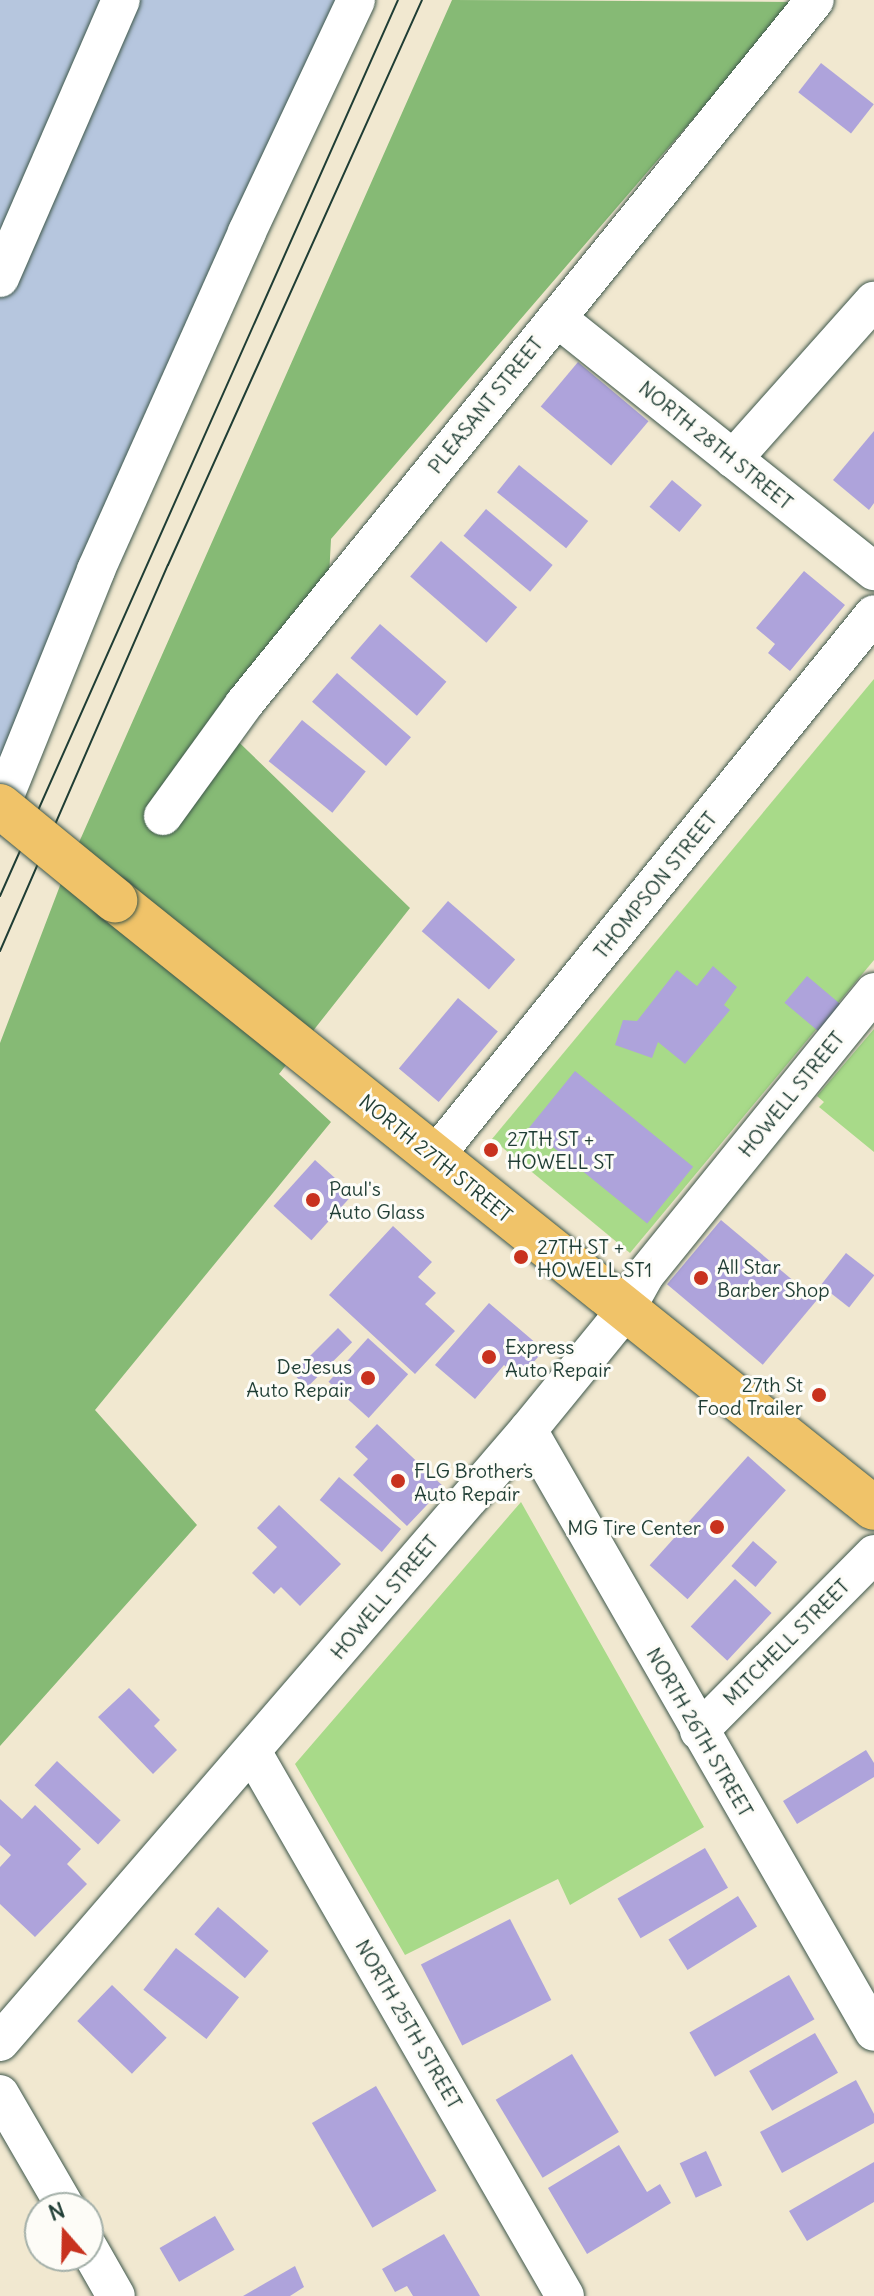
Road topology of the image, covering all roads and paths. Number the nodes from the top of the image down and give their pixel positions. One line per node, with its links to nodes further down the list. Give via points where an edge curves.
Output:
1 (121, 0): 4 (street)
2 (356, 0): 10 (street, via 96,570)
3 (815, 0): 6 (street, PLEASANT STREET)
4 (0, 278)
5 (874, 301): 7 (street)
6 (557, 318): 7 (street, NORTH 28TH STREET); 11 (street, PLEASANT STREET, via 244,704)
7 (733, 459): 8 (street, NORTH 28TH STREET)
8 (874, 571)
9 (874, 614): 13 (street, THOMPSON STREET)
10 (0, 807): 13 (main road, NORTH 27TH STREET, bridge)
11 (163, 816)
12 (874, 992): 14 (street, HOWELL STREET, via 645,1275)
13 (435, 1156): 14 (main road, NORTH 27TH STREET)
14 (625, 1311): 15 (street, HOWELL STREET); 16 (main road, NORTH 27TH STREET)
15 (528, 1430): 18 (street, NORTH 26TH STREET); 19 (street, HOWELL STREET)
16 (874, 1508)
17 (874, 1554): 18 (street, MITCHELL STREET)
18 (699, 1731): 20 (street, NORTH 26TH STREET)
19 (253, 1753): 21 (street, HOWELL STREET); 26 (street, NORTH 25TH STREET)
20 (874, 2032)
21 (0, 2042)
22 (0, 2094): 23 (street)
23 (57, 2192)
24 (102, 2272): 25 (street)
25 (116, 2296)
26 (565, 2296)

